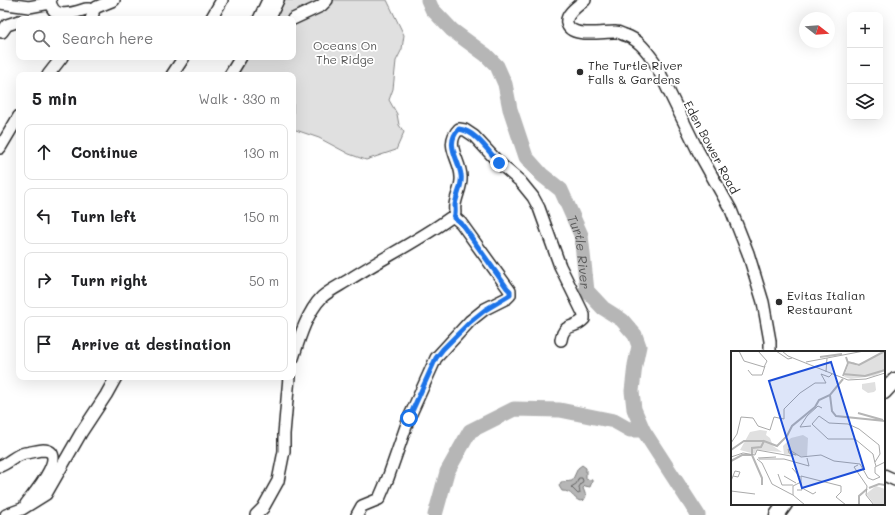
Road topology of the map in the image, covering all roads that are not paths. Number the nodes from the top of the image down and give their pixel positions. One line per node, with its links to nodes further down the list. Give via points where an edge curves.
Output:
1 (114, 0): 10 (street, via 97,7)
2 (222, 0): 12 (street)
3 (268, 0): 13 (street)
4 (278, 0): 14 (street)
5 (327, 0): 15 (street, via 321,6)
6 (585, 0): 29 (street, Eden Bower Road, via 568,18 568,26 573,31 616,32 627,35 646,49 654,61 698,151 731,210 763,302)
7 (50, 2): 9 (street); 10 (street, via 54,11 63,15 90,9)
8 (0, 3): 9 (street)
9 (36, 6): 11 (street)
10 (92, 15)
11 (25, 16)
12 (213, 16)
13 (260, 16)
14 (270, 16)
15 (296, 18)
16 (16, 22): 17 (street, via 7,25)
17 (2, 32)
18 (60, 60): 21 (street)
19 (182, 60): 22 (street)
20 (239, 60): 23 (street)
21 (50, 72)
22 (174, 72)
23 (232, 72)
24 (16, 121): 25 (street)
25 (0, 148)
26 (454, 218): 27 (street, via 461,175 453,150 453,140 459,129 474,136 520,181 539,208 563,272 584,315 581,322 563,331); 28 (street, via 378,261 322,298 306,322); 41 (street, via 461,223 510,291 510,295 470,322 436,358 409,418 379,499 362,506)
27 (561, 340)
28 (296, 349)
29 (770, 351)
30 (114, 380): 38 (street, via 46,494)
31 (289, 380): 40 (street, via 284,451 278,481 263,508)
32 (895, 380): 33 (main road)
33 (885, 391)
34 (0, 466): 38 (street, via 24,453 41,450 51,454 53,460 47,476)
35 (895, 468): 36 (street)
36 (890, 478)
37 (784, 505): 42 (main road)
38 (22, 509): 39 (street)
39 (6, 515)
40 (256, 515)
41 (357, 515)
42 (777, 515)

